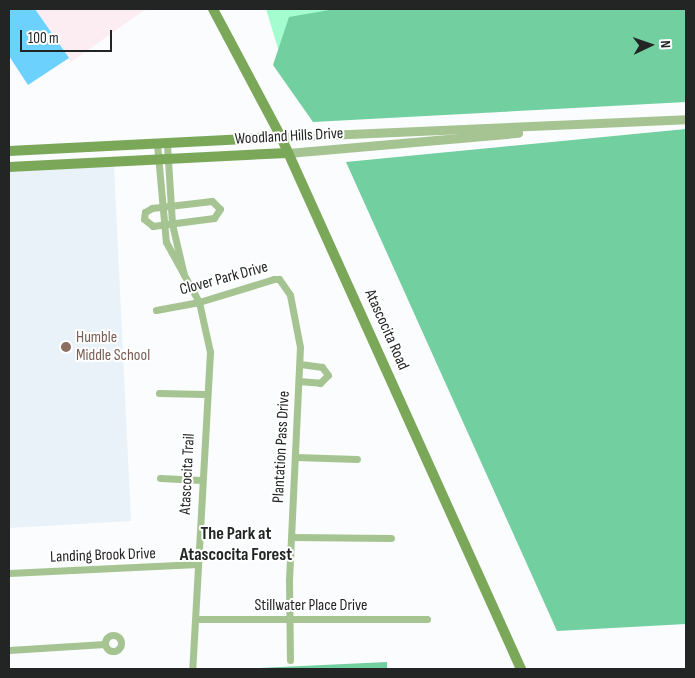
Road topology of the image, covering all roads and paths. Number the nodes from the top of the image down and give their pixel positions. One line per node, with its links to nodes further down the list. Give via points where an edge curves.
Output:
1 (213, 9): 4 (main road, Atascocita Road)
2 (686, 119): 3 (street, Woodland Hills Drive)
3 (570, 126): 4 (street, Woodland Hills Drive); 8 (street, Woodland Hills Drive, via 506,135)
4 (281, 137): 5 (main road, Woodland Hills Drive); 8 (main road, Atascocita Road)
5 (162, 144): 6 (main road, Woodland Hills Drive); 9 (street, Atascocita Trail)
6 (31, 149): 7 (main road, Woodland Hills Drive); 10 (main road)
7 (9, 151)
8 (288, 153): 9 (main road, Woodland Hills Drive); 39 (main road, Atascocita Road)
9 (163, 160): 10 (main road, Woodland Hills Drive); 12 (street, Atascocita Trail); 13 (street, Atascocita Trail)
10 (29, 166): 11 (main road, Woodland Hills Drive)
11 (9, 167)
12 (171, 205): 13 (street); 14 (street, Atascocita Trail); 14 (street, via 212,202 220,208 214,218)
13 (161, 207): 15 (street, Atascocita Trail); 15 (street, via 145,212 144,219 153,226)
14 (172, 224): 15 (street); 16 (street, Atascocita Trail)
15 (163, 225): 16 (street, Atascocita Trail, via 171,257)
16 (187, 285): 18 (street, Atascocita Trail)
17 (290, 295): 18 (street, Clover Park Drive, via 279,279 274,279); 20 (street, Plantation Pass Drive, via 299,334)
18 (199, 302): 19 (street, Clover Park Drive); 23 (street, Atascocita Trail, via 208,335)
19 (156, 310)
20 (300, 364): 21 (street, Plantation Pass Drive); 21 (street, via 322,367 328,375 320,382)
21 (299, 381): 24 (street, Plantation Pass Drive)
22 (159, 394): 23 (street)
23 (205, 394): 27 (street, Atascocita Trail)
24 (295, 457): 25 (street); 28 (street, Plantation Pass Drive)
25 (357, 459)
26 (160, 478): 27 (street)
27 (202, 480): 30 (street, Atascocita Trail)
28 (292, 537): 29 (street); 34 (street, Plantation Pass Drive)
29 (392, 538)
30 (198, 564): 31 (street, Landing Brook Drive); 33 (street, Atascocita Trail)
31 (9, 573)
32 (427, 618): 34 (street, Stillwater Place Drive)
33 (196, 619): 34 (street, Stillwater Place Drive); 38 (street, Atascocita Trail)
34 (289, 621): 37 (street, Plantation Pass Drive)
35 (105, 644): 36 (street)
36 (9, 650)
37 (290, 660)
38 (192, 669)
39 (521, 669)

